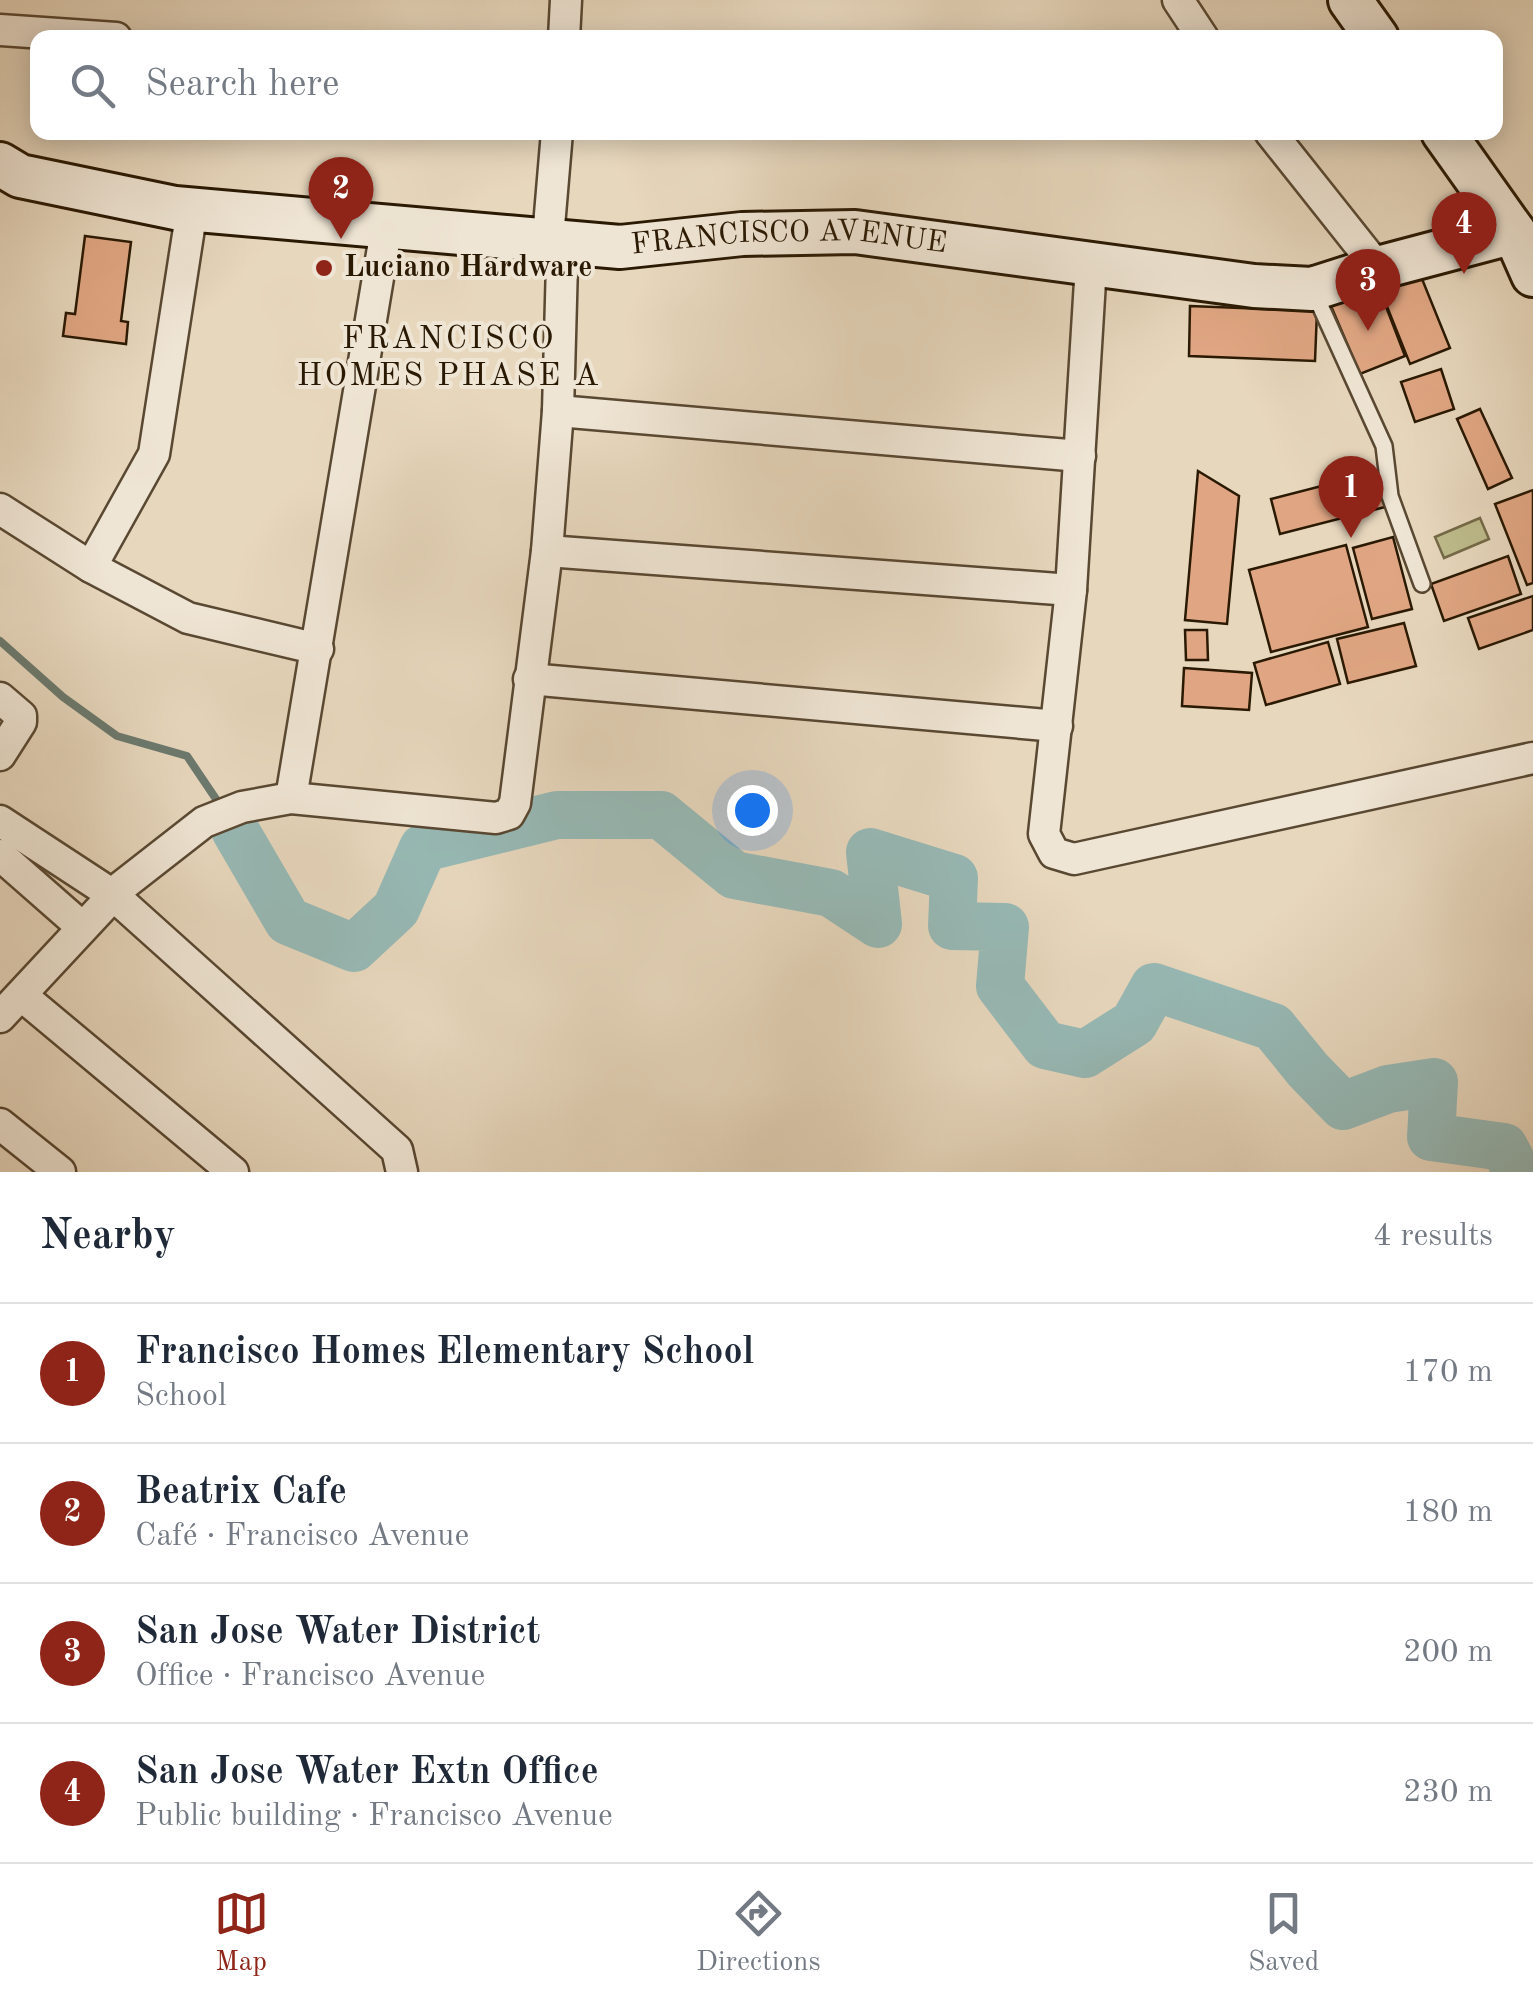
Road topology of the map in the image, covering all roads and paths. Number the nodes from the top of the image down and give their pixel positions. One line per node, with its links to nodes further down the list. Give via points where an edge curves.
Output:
1 (566, 0): 5 (street)
2 (1178, 0): 6 (street)
3 (1350, 0): 7 (street)
4 (0, 30): 8 (street)
5 (564, 30)
6 (1198, 30)
7 (1371, 30)
8 (30, 32)
9 (555, 140): 16 (street)
10 (1276, 140): 18 (street)
11 (1451, 140): 15 (street)
12 (0, 164): 13 (street, FRANCISCO AVENUE, via 20,176)
13 (192, 210): 14 (street, FRANCISCO AVENUE); 25 (street, via 154,454)
14 (388, 224): 16 (street, FRANCISCO AVENUE); 28 (street)
15 (1523, 226): 18 (street, FRANCISCO AVENUE); 19 (street)
16 (548, 238): 17 (street, FRANCISCO AVENUE, via 620,247 742,234 855,232); 21 (street, via 562,263)
17 (1091, 265): 20 (street, FRANCISCO AVENUE); 22 (street)
18 (1378, 268): 20 (street, FRANCISCO AVENUE)
19 (1533, 275)
20 (1312, 289): 26 (lane, via 1384,446 1390,496)
21 (558, 411): 22 (street); 24 (street)
22 (1080, 456): 27 (street)
23 (0, 509): 25 (street)
24 (547, 550): 27 (street); 29 (street)
25 (91, 567): 28 (street, via 188,618)
26 (1422, 584)
27 (1071, 590): 31 (street)
28 (318, 649): 34 (street)
29 (529, 679): 31 (street); 34 (street, via 516,802 509,814)
30 (0, 698): 32 (street, via 21,722)
31 (1056, 726): 33 (street, via 1044,834 1054,853 1074,860)
32 (0, 755)
33 (1533, 758)
34 (292, 798): 37 (street, via 204,822)
35 (0, 821): 37 (street)
36 (0, 855): 38 (street)
37 (113, 895): 38 (street); 43 (street, via 397,1150)
38 (82, 928): 39 (street)
39 (10, 1006): 42 (street)
40 (0, 1124): 41 (street)
41 (60, 1172)
42 (233, 1172)
43 (402, 1172)

